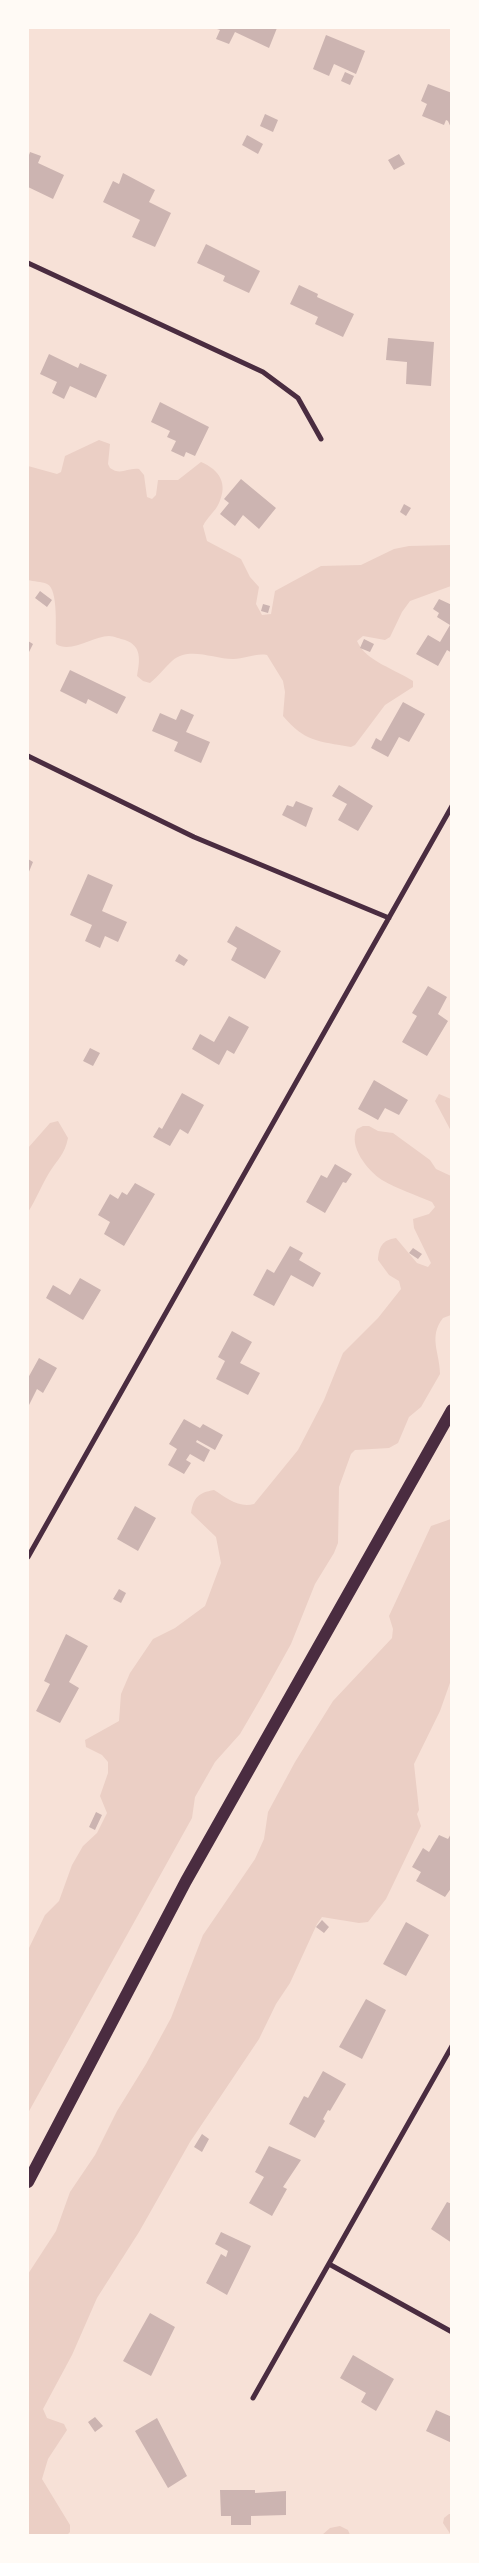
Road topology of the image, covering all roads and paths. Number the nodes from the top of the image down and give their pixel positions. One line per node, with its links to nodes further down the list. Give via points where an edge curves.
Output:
1 (28, 263): 2 (street, via 263,372 298,398)
2 (321, 439)
3 (28, 756): 5 (street, via 194,837)
4 (452, 806): 5 (street)
5 (389, 918): 7 (street)
6 (452, 1410): 9 (main road, via 186,1880)
7 (28, 1557)
8 (452, 2046): 10 (street)
9 (28, 2182)
10 (329, 2264): 11 (street); 12 (street)
11 (452, 2332)
12 (253, 2398)

